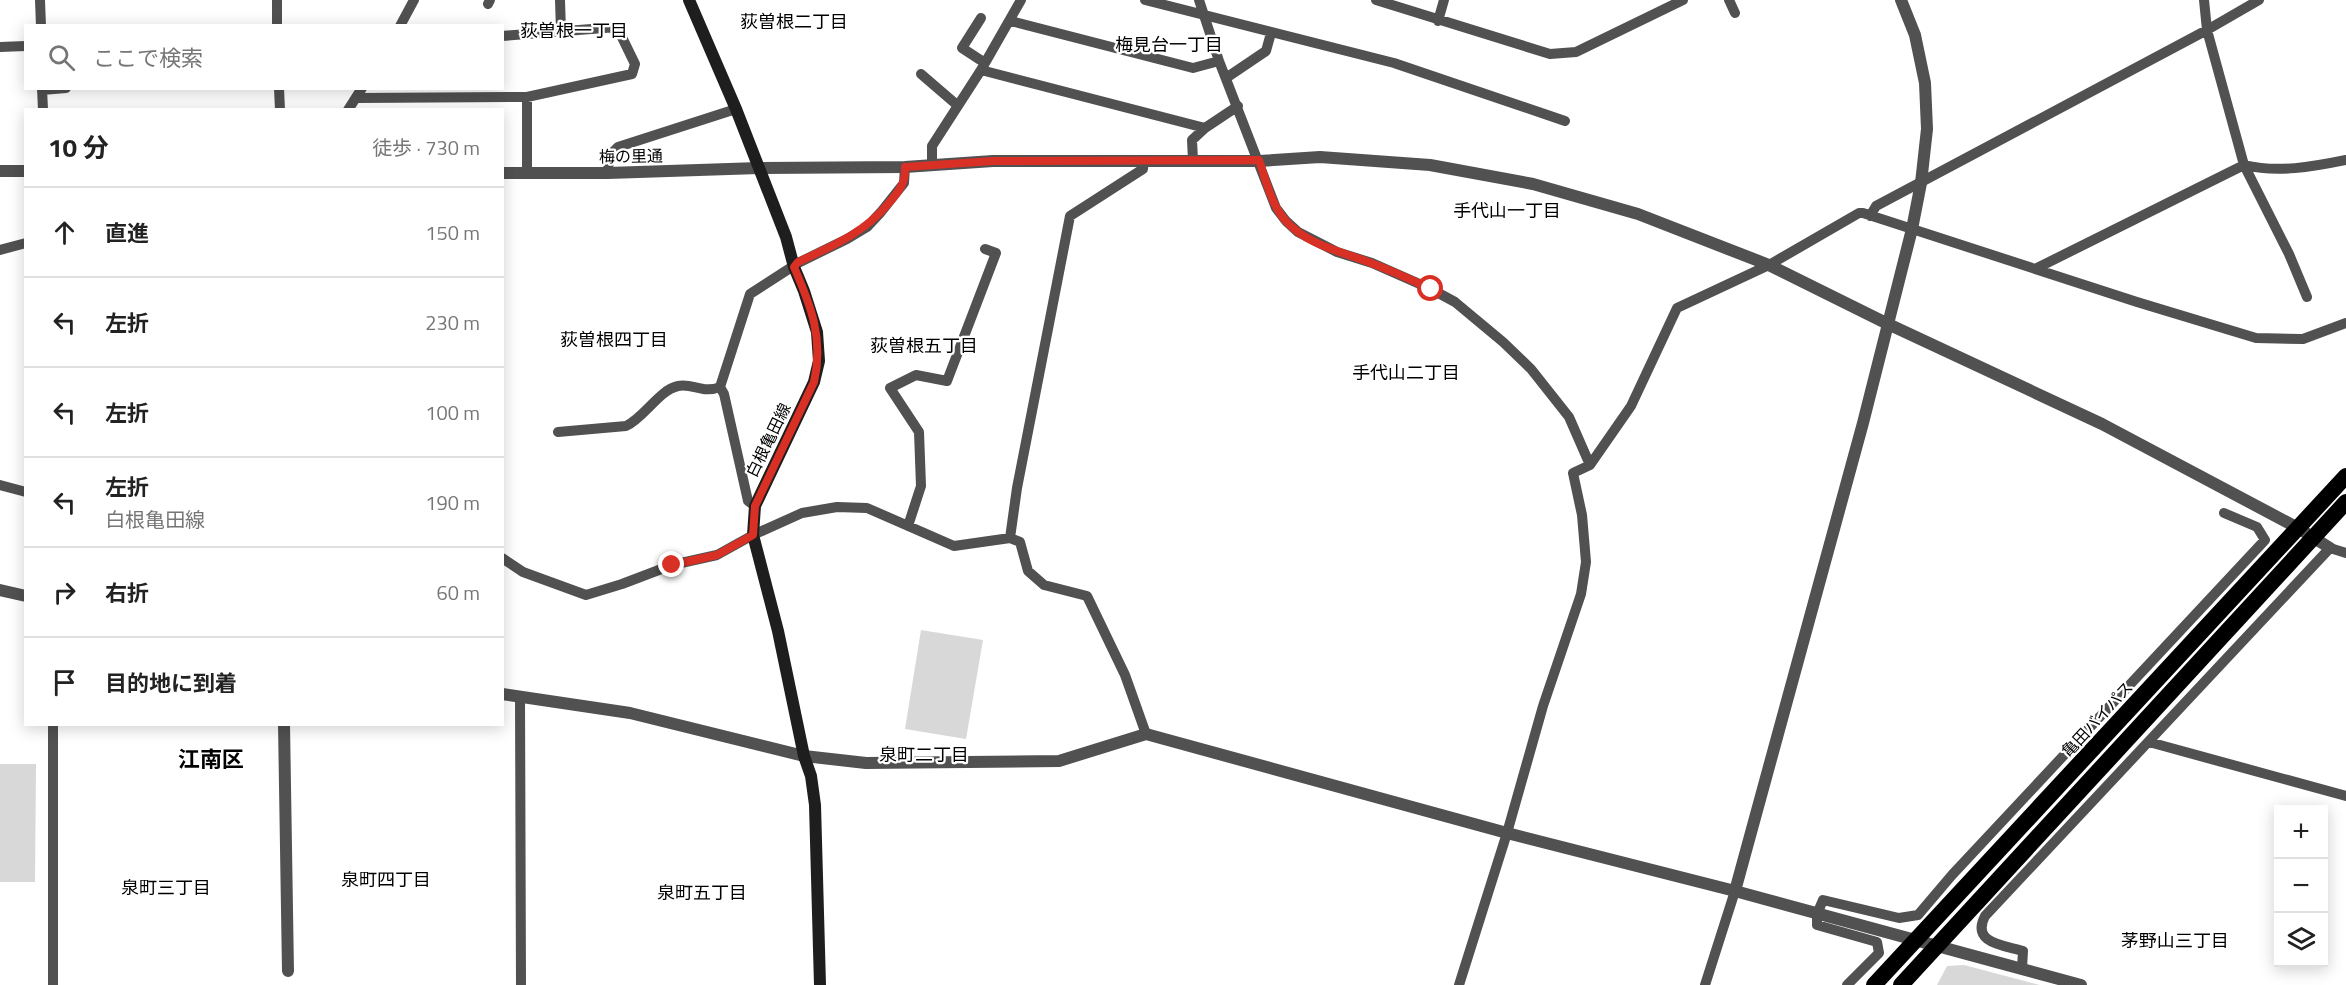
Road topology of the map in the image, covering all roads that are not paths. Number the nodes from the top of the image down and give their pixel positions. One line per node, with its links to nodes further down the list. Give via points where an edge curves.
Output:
1 (40, 0): 21 (street)
2 (277, 0): 22 (street)
3 (414, 0): 23 (street)
4 (560, 0): 25 (street)
5 (689, 0): 43 (main road, 白根亀田線)
6 (1021, 0): 19 (street)
7 (1145, 0): 17 (street)
8 (1199, 0): 17 (street)
9 (1444, 0): 20 (street)
10 (1683, 0): 20 (street, via 1576,52 1550,54)
11 (1729, 0): 16 (street)
12 (1901, 0): 59 (street, via 1915,35 1925,83 1927,129)
13 (2204, 0): 24 (street)
14 (2259, 0): 24 (street)
15 (1384, 1): 20 (street)
16 (1735, 13)
17 (1205, 16): 26 (street); 30 (street)
18 (981, 18): 31 (street, via 962,48)
19 (1011, 21): 30 (street, via 1193,68); 31 (street)
20 (1438, 21)
21 (41, 24)
22 (278, 24)
23 (401, 24)
24 (2207, 30): 50 (street); 59 (street)
25 (561, 31): 27 (street); 37 (street, via 617,27 635,64 632,74)
26 (1271, 33): 33 (street, via 1266,51); 44 (street, via 1394,63)
27 (504, 36)
28 (24, 46): 29 (street)
29 (0, 47)
30 (1220, 60): 33 (street)
31 (983, 67): 38 (street); 45 (street)
32 (921, 74): 38 (street)
33 (1226, 78): 39 (street)
34 (42, 90): 40 (street)
35 (279, 90): 41 (street)
36 (359, 93): 37 (street); 42 (street)
37 (527, 97): 57 (street)
38 (957, 105): 51 (street, via 932,146)
39 (1238, 106): 45 (street); 48 (street)
40 (43, 108)
41 (280, 108)
42 (349, 108)
43 (736, 109): 53 (main road, 白根亀田線); 58 (street, via 618,147 609,156)
44 (1565, 122)
45 (1205, 128): 47 (street, via 1192,140)
46 (1144, 160): 47 (street, 梅の里通); 51 (street, 梅の里通, via 993,161); 83 (street, via 1143,169 1070,216)
47 (1193, 160): 48 (street, 梅の里通)
48 (1259, 160): 65 (street, 梅の里通, via 1375,160 1430,165 1533,184 1638,214); 73 (street, via 1276,207 1298,232 1337,252 1431,289 1503,342 1531,369 1569,417)
49 (2346, 160): 50 (street, via 2283,170)
50 (2244, 165): 67 (street); 68 (street)
51 (932, 166): 52 (street, 梅の里通)
52 (905, 167): 53 (street, 梅の里通); 66 (street, via 904,183 867,227)
53 (759, 168): 58 (street, 梅の里通); 66 (main road, 白根亀田線)
54 (0, 171): 55 (street)
55 (24, 171)
56 (504, 173): 57 (street, 梅の里通)
57 (527, 173): 58 (street, 梅の里通)
58 (608, 173)
59 (1921, 183): 60 (street, via 1876,206); 61 (street)
60 (1870, 216): 61 (street); 65 (street, via 1859,213)
61 (1912, 230): 67 (street); 70 (street)
62 (24, 244): 64 (street)
63 (985, 249): 80 (street, via 996,253 947,381 916,375 890,388 919,432 921,486)
64 (0, 250)
65 (1769, 265): 70 (street, 梅の里通); 73 (street, via 1677,308 1631,406)
66 (794, 267): 71 (street, via 750,294); 78 (main road, 白根亀田線, via 817,332 819,361 814,382)
67 (2037, 268): 69 (street, via 2256,338 2303,339)
68 (2307, 297)
69 (2346, 323)
70 (1888, 324): 81 (street, 梅の里通, via 2102,424); 101 (street)
71 (720, 387): 72 (street, via 711,391 678,386 626,426); 78 (street, via 748,501)
72 (558, 432)
73 (1590, 465): 100 (street, via 1573,473 1586,562 1581,594 1543,706)
74 (2346, 476): 81 (highway, 亀田バイパス)
75 (0, 485): 76 (street)
76 (24, 491)
77 (2346, 502): 84 (highway)
78 (755, 506): 82 (main road, 白根亀田線)
79 (2224, 513): 102 (street, via 2256,527 2265,540 1918,915 1899,918 1823,900)
80 (908, 526): 82 (street, via 867,508 837,507 802,513); 83 (street, via 954,546)
81 (2298, 528): 84 (street, 梅の里通); 103 (highway, 亀田バイパス)
82 (753, 535): 87 (street, via 717,555 672,565 586,595 523,572); 97 (main road, 白根亀田線)
83 (1010, 538): 95 (street, via 1020,542 1028,571 1044,585 1087,596 1125,675)
84 (2314, 538): 85 (street, 梅の里通); 104 (highway)
85 (2330, 548): 86 (street); 96 (street)
86 (2346, 553)
87 (504, 559)
88 (0, 590): 89 (street)
89 (24, 596)
90 (504, 694): 91 (street)
91 (520, 697): 97 (street, via 630,713); 108 (street)
92 (2094, 723): 99 (street)
93 (53, 726): 107 (street)
94 (284, 726): 106 (street)
95 (1146, 734): 97 (street, via 1059,761 866,763); 100 (street)
96 (2150, 742): 98 (street); 105 (street, via 1985,916 1981,933 1986,939 2023,951)
97 (804, 756): 109 (main road, 白根亀田線, via 815,805)
98 (2346, 796)
99 (2005, 819)
100 (1507, 833): 101 (street); 110 (street)
101 (1735, 891): 102 (street); 111 (street)
102 (1817, 914): 103 (street); 112 (street, via 1817,925 1877,942 1879,953)
103 (1915, 941): 104 (street); 113 (highway, 亀田バイパス)
104 (1937, 947): 105 (street); 114 (highway)
105 (2022, 968): 115 (street)
106 (288, 971)
107 (53, 985)
108 (521, 985)
109 (819, 985)
110 (1459, 985)
111 (1706, 985)
112 (1847, 985)
113 (1874, 985)
114 (1901, 985)
115 (2081, 985)

